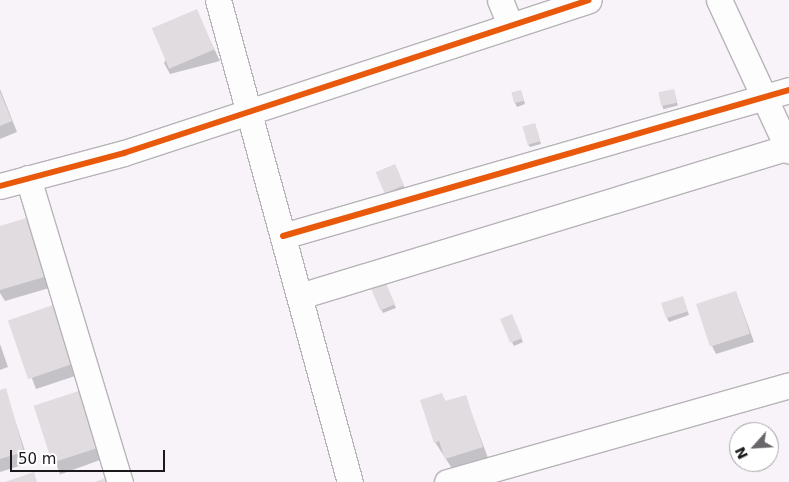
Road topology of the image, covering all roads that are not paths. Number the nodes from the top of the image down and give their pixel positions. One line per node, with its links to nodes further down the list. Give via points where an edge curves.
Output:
1 (218, 0): 7 (street)
2 (500, 0): 5 (street)
3 (588, 0): 5 (street)
4 (719, 0): 6 (street)
5 (510, 25): 7 (street)
6 (778, 93): 8 (street); 11 (street)
7 (251, 111): 9 (street, via 124,153); 11 (street)
8 (789, 148): 12 (street)
9 (28, 178): 10 (street); 14 (street)
10 (0, 186)
11 (283, 236): 12 (street)
12 (300, 296): 15 (street)
13 (789, 384): 16 (street)
14 (120, 482)
15 (350, 482)
16 (447, 482)

